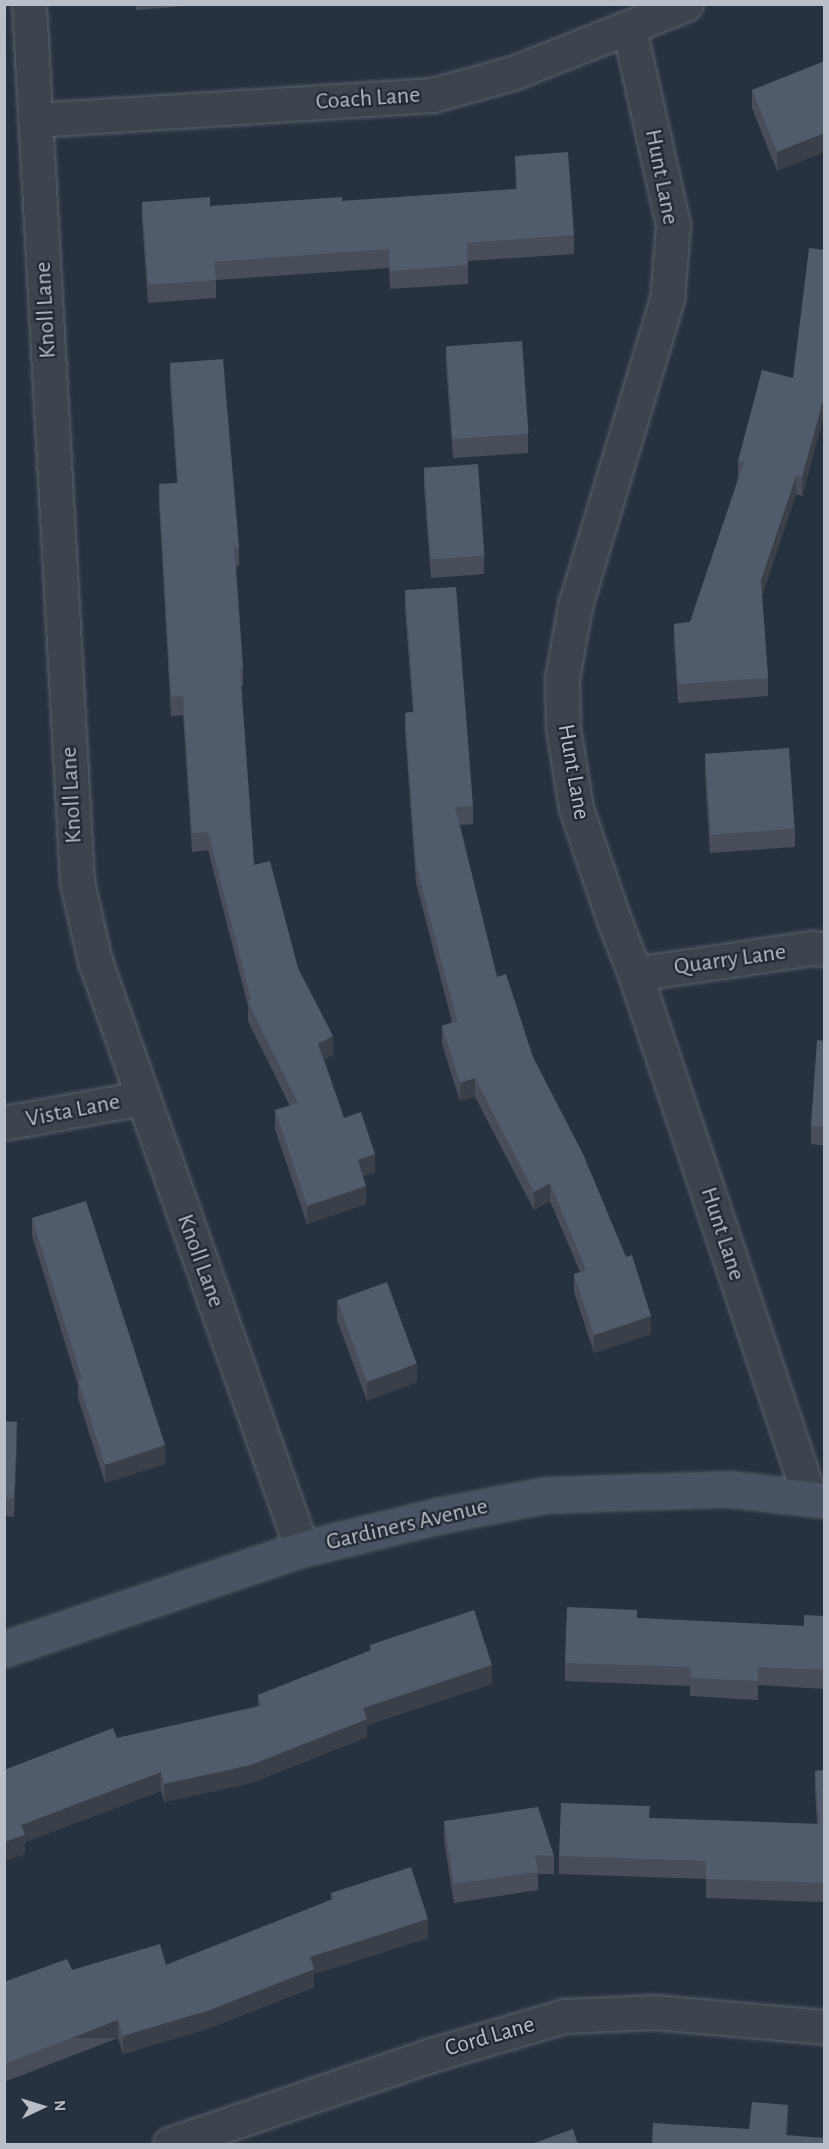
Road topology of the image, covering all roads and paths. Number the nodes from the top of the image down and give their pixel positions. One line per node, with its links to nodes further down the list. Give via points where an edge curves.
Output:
1 (29, 4): 4 (street, Knoll Lane)
2 (686, 4): 3 (street, Coach Lane)
3 (629, 28): 4 (street, Coach Lane, via 513,73 433,95); 6 (street, Hunt Lane, via 673,225 667,299 575,606 562,679 563,728 576,808)
4 (35, 120): 7 (street, Knoll Lane, via 77,882 95,961)
5 (825, 949): 6 (street, Quarry Lane)
6 (635, 974): 9 (street, Hunt Lane)
7 (142, 1098): 8 (street, Vista Lane); 10 (street, Knoll Lane)
8 (4, 1123)
9 (817, 1499): 10 (main road, Gardiners Avenue, via 730,1489 545,1495)
10 (302, 1549): 11 (main road, Gardiners Avenue)
11 (4, 1649)
12 (825, 2027): 13 (street, Cord Lane, via 654,2012 564,2016 431,2055)
13 (170, 2145)

